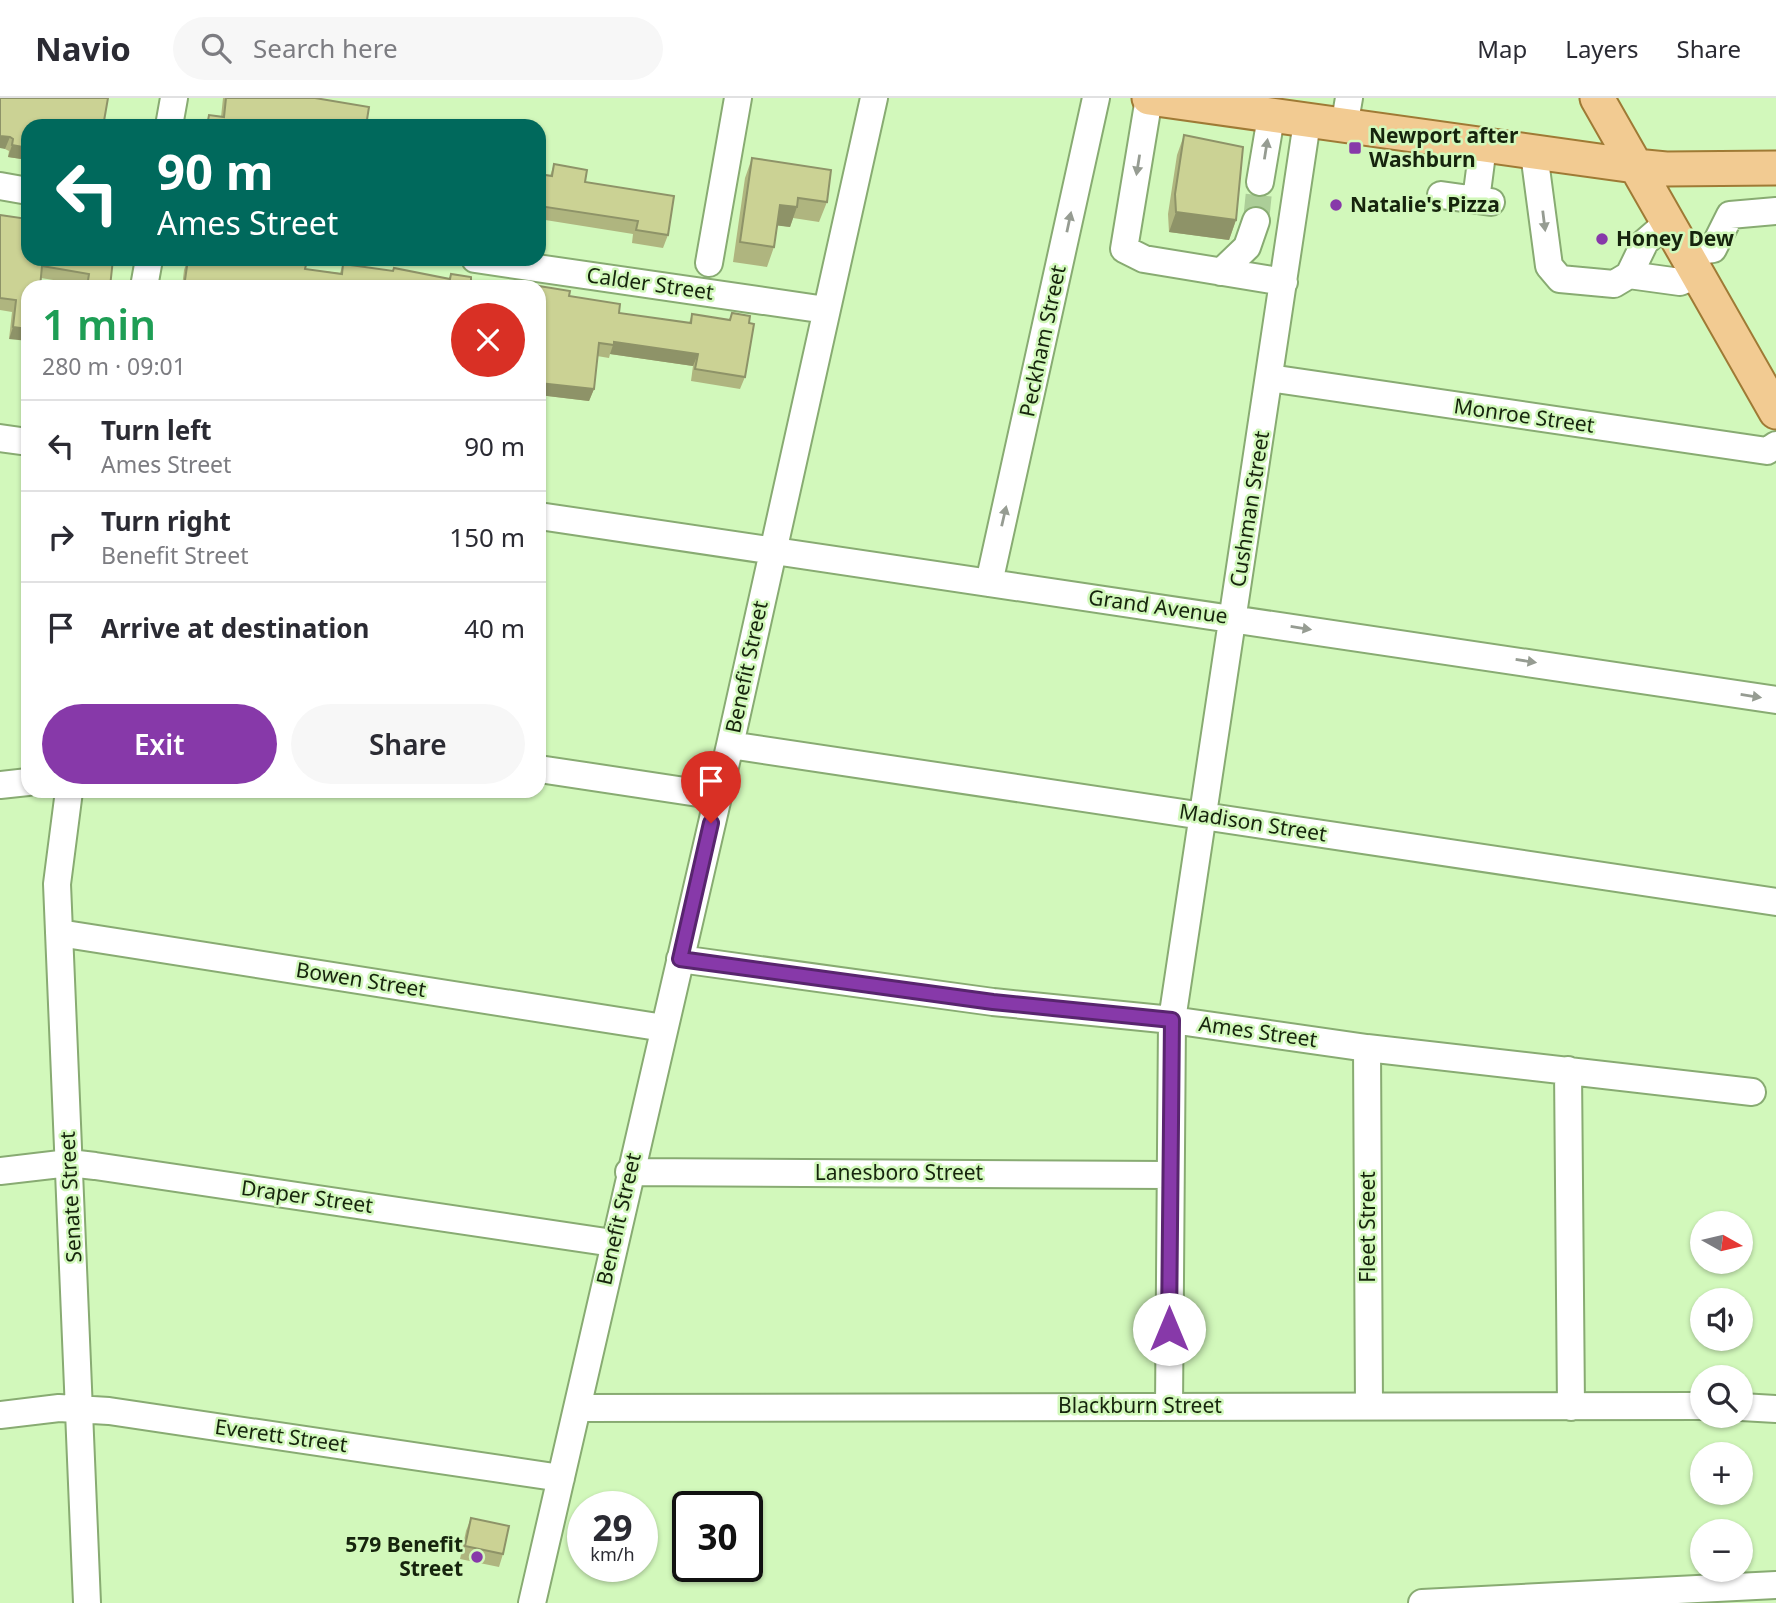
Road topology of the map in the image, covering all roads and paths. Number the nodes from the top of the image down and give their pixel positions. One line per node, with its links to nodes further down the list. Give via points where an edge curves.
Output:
1 (174, 98): 10 (street)
2 (738, 98): 23 (street)
3 (874, 98): 29 (street, Benefit Street)
4 (1096, 98): 37 (street, Peckham Street, one-way to 4)
5 (1149, 98): 7 (main road); 26 (street, one-way to 26, via 1124,249 1144,259)
6 (1597, 98): 14 (main road)
7 (1238, 105): 9 (main road)
8 (1346, 113): 11 (main road); 12 (main road)
9 (1271, 117): 11 (main road); 16 (street, one-way to 9)
10 (170, 119)
11 (1307, 122): 28 (street, Cushman Street)
12 (1483, 146): 13 (main road); 19 (street, via 1484,201)
13 (1534, 153): 14 (main road); 27 (street, one-way to 27, via 1549,266 1560,279 1614,284)
14 (1634, 166): 15 (main road); 22 (main road)
15 (1776, 168)
16 (1260, 181)
17 (0, 186): 18 (street)
18 (21, 190)
19 (1441, 195)
20 (1776, 211): 24 (street, via 1730,215 1713,249)
21 (1256, 221): 26 (street, via 1247,247)
22 (1667, 223): 24 (main road); 27 (street, via 1645,242)
23 (709, 263)
24 (1691, 264): 27 (street, via 1680,282); 31 (main road)
25 (523, 266): 29 (street, Calder Street)
26 (1221, 272): 28 (street)
27 (1629, 275)
28 (1284, 282): 30 (street, Cushman Street)
29 (826, 310): 36 (street, Benefit Street)
30 (1270, 378): 34 (street, Monroe Street, via 1767,451); 38 (street, Cushman Street)
31 (1776, 412)
32 (0, 438): 33 (street)
33 (21, 441)
34 (1776, 445)
35 (546, 517): 36 (street, Grand Avenue)
36 (771, 550): 37 (street, Grand Avenue); 40 (street, Benefit Street)
37 (989, 583): 38 (street, Grand Avenue)
38 (1234, 617): 39 (street, Grand Avenue, one-way to 39); 46 (street, Cushman Street)
39 (1776, 700)
40 (730, 745): 44 (street, Benefit Street); 46 (street, Madison Street)
41 (546, 770): 44 (street)
42 (21, 783): 43 (street)
43 (0, 785)
44 (718, 796): 49 (street, Benefit Street)
45 (68, 798): 48 (street, Senate Street, via 57,884)
46 (1204, 816): 47 (street, Madison Street); 50 (street, Cushman Street)
47 (1776, 902)
48 (59, 933): 51 (street, Bowen Street); 55 (street, Senate Street)
49 (680, 959): 50 (street, Ames Street, via 993,1002); 51 (street, Benefit Street)
50 (1172, 1020): 52 (street, Ames Street); 58 (street, Cushman Street)
51 (664, 1028): 57 (street, Benefit Street)
52 (1367, 1048): 53 (street, Ames Street); 61 (street, Fleet Street)
53 (1568, 1070): 54 (street, Ames Street); 63 (street)
54 (1752, 1092)
55 (69, 1163): 56 (street, Draper Street); 59 (street, Draper Street); 64 (street, Senate Street)
56 (0, 1171)
57 (629, 1172): 58 (street, Lanesboro Street); 59 (street, Benefit Street)
58 (1169, 1175): 60 (street, Cushman Street)
59 (613, 1243): 65 (street, Benefit Street)
60 (1170, 1406): 61 (street, Blackburn Street); 65 (street, Blackburn Street)
61 (1368, 1406): 63 (street, Blackburn Street)
62 (1690, 1406): 63 (street, Blackburn Street)
63 (1571, 1407)
64 (79, 1408): 68 (street, Everett Street); 69 (street, Everett Street); 71 (street, Senate Street)
65 (578, 1408): 69 (street, Benefit Street)
66 (1753, 1408): 67 (street)
67 (1776, 1409)
68 (0, 1415)
69 (561, 1478): 72 (street, Benefit Street)
70 (1776, 1585): 73 (street)
71 (87, 1603)
72 (532, 1603)
73 (1422, 1603)

